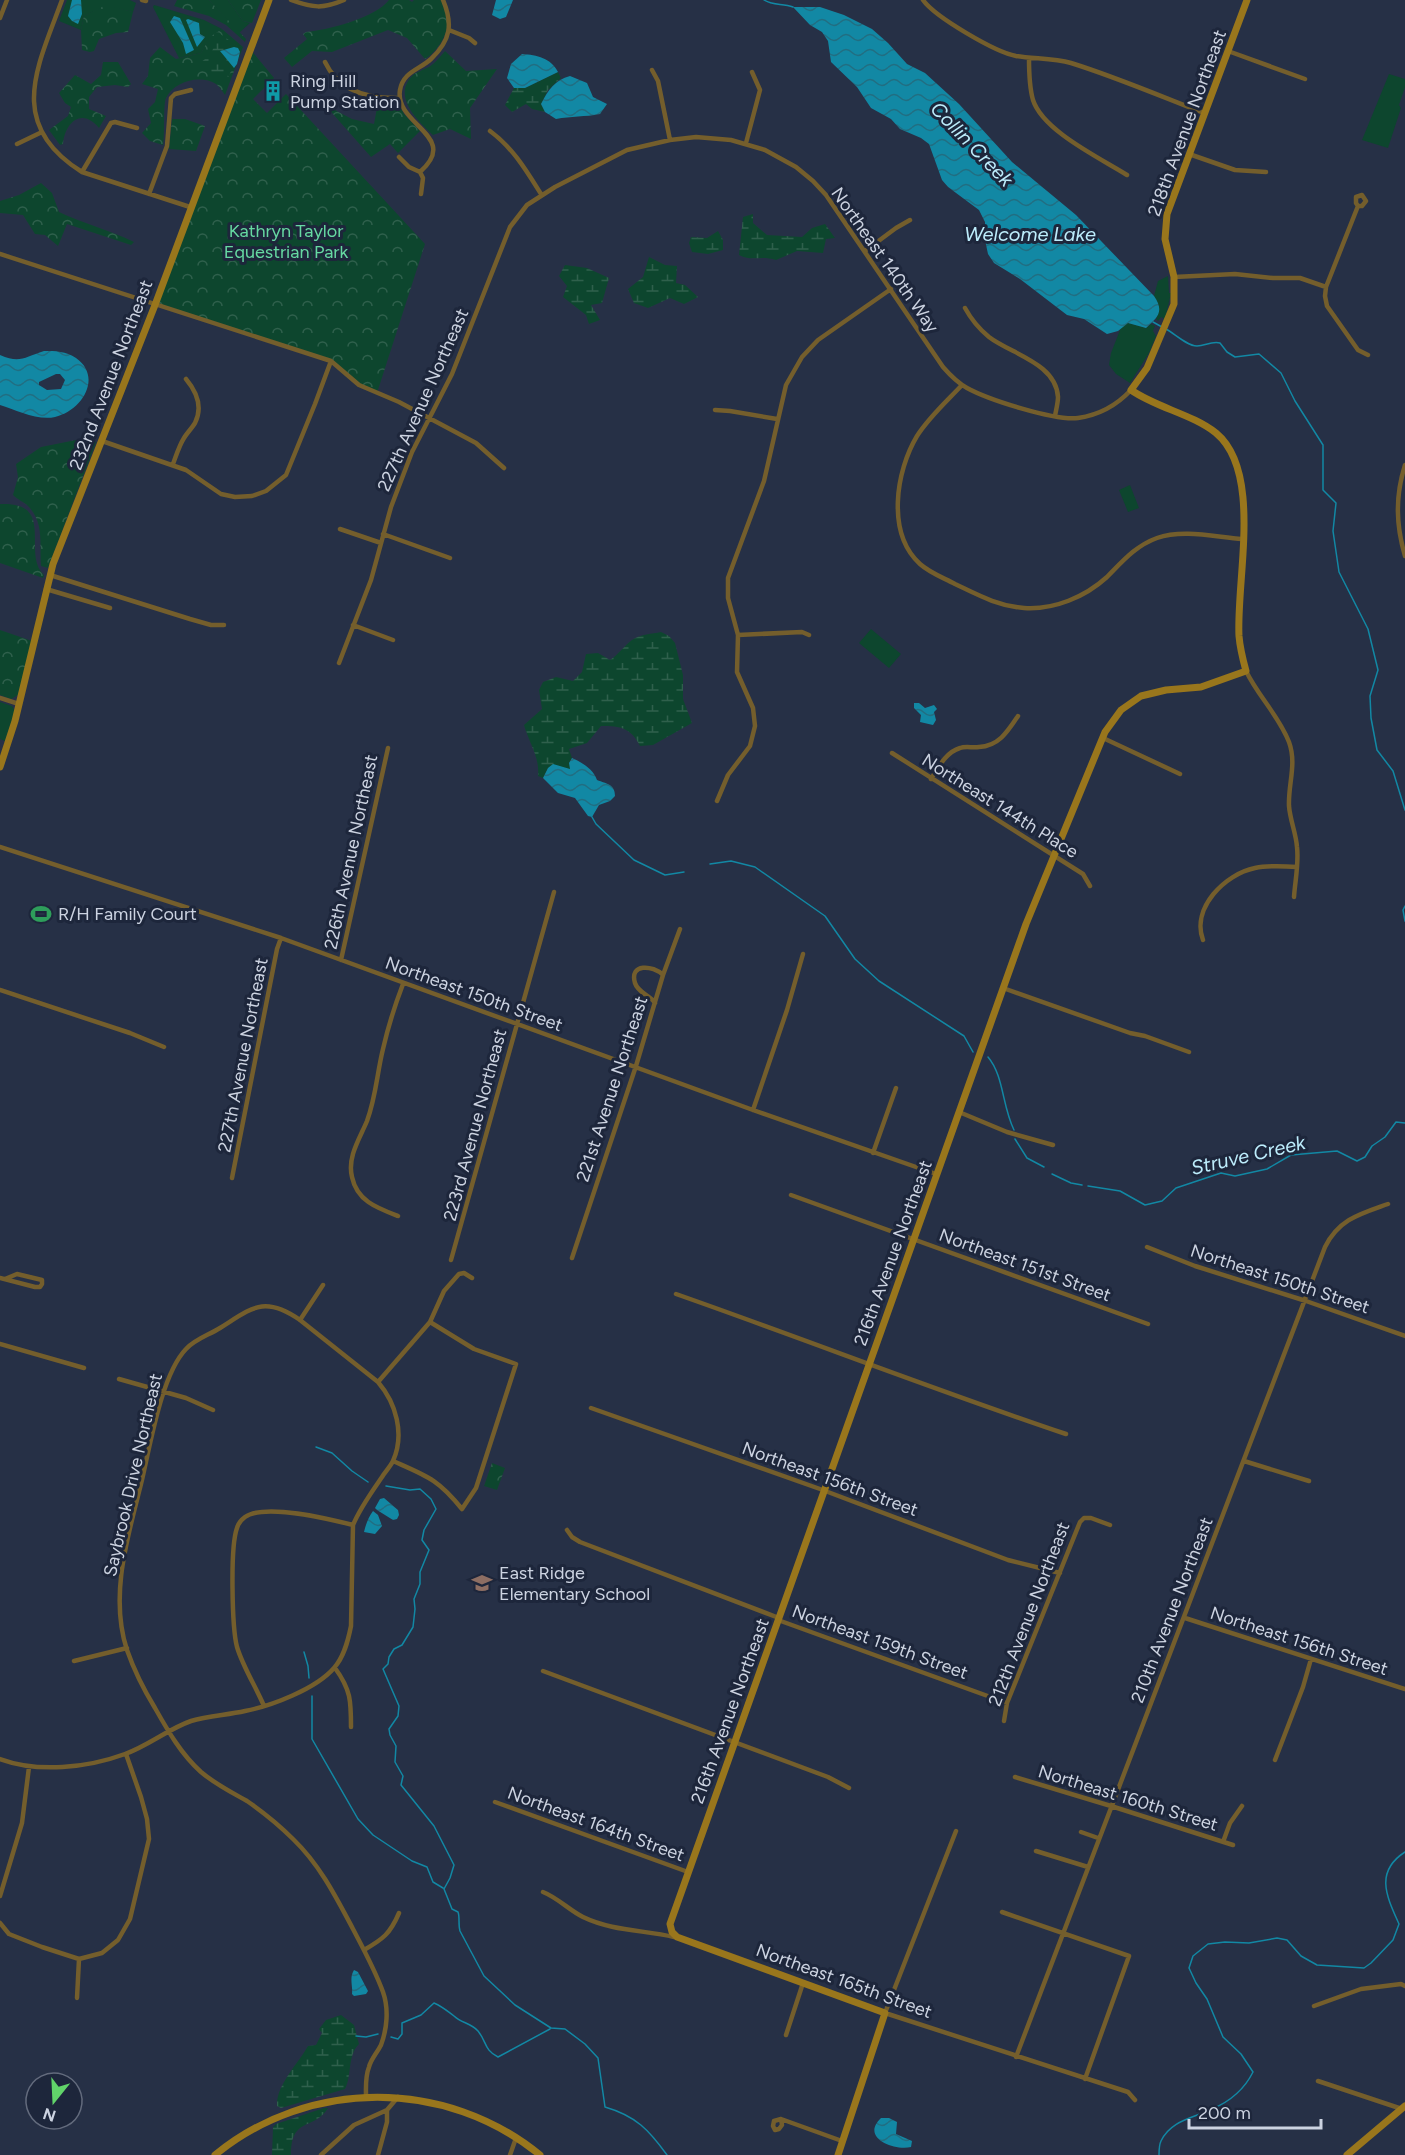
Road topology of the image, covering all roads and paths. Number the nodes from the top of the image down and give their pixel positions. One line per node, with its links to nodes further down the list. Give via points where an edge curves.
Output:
1 (7, 0): 10 (street)
2 (62, 0): 24 (street, via 33,85)
3 (269, 0): 38 (street, 232nd Avenue Northeast)
4 (291, 0): 9 (street)
5 (344, 0): 9 (street, via 329,7 312,7)
6 (443, 0): 11 (street, via 450,16)
7 (923, 0): 14 (street, via 993,48)
8 (1247, 0): 13 (street, 218th Avenue Northeast)
9 (303, 2)
10 (0, 18)
11 (449, 30): 12 (street); 20 (street, via 431,59 409,72 400,88)
12 (475, 43)
13 (1228, 51): 18 (street); 21 (street, 218th Avenue Northeast)
14 (1029, 58): 21 (street, via 1073,64); 33 (street, via 1030,84 1041,116 1052,128)
15 (325, 62): 20 (street, via 341,84 361,95)
16 (652, 70): 25 (street, via 658,81)
17 (752, 72): 26 (street, via 760,90)
18 (1305, 79)
19 (190, 90): 34 (street, via 171,98 167,147)
20 (400, 98): 31 (street, via 410,119 428,134 434,146 432,157)
21 (1204, 113): 28 (street, 218th Avenue Northeast)
22 (137, 128): 30 (street, via 111,123)
23 (490, 131): 36 (street, via 505,142)
24 (42, 132): 27 (street); 30 (street, via 70,165)
25 (670, 140): 26 (street, Northeast 140th Way, via 709,137); 36 (street, Northeast 140th Way, via 627,150)
26 (746, 143): 40 (street, Northeast 140th Way, via 781,157 813,181)
27 (17, 144)
28 (1189, 154): 32 (street, via 1234,170); 42 (street, 218th Avenue Northeast, via 1166,223 1165,239)
29 (399, 157): 31 (street)
30 (82, 172): 34 (street)
31 (420, 172): 35 (street)
32 (1266, 172)
33 (1127, 176)
34 (149, 194): 38 (street)
35 (421, 194)
36 (541, 194): 54 (street, 227th Avenue Northeast, via 526,205 510,227 452,374)
37 (1358, 206): 43 (street)
38 (190, 207): 45 (street, 232nd Avenue Northeast)
39 (910, 220): 40 (street)
40 (865, 251): 44 (street, Northeast 140th Way)
41 (0, 254): 45 (street)
42 (1174, 277): 43 (street, via 1235,274 1300,278); 51 (street, 218th Avenue Northeast, via 1174,304 1167,323 1147,368)
43 (1326, 287): 47 (street, via 1327,306 1358,350)
44 (891, 289): 50 (street, Northeast 140th Way, via 937,359); 55 (street, via 835,326 802,357 786,385)
45 (155, 305): 48 (street); 56 (street, 232nd Avenue Northeast)
46 (965, 308): 53 (street, via 990,338 1035,363 1051,377 1058,398)
47 (1368, 355)
48 (331, 361): 54 (street, via 359,385); 57 (street, via 292,463 277,484 252,496 236,497 221,494 196,475)
49 (186, 379): 57 (street, via 194,389 199,411)
50 (962, 385): 53 (street, Northeast 140th Way); 62 (street, via 926,424 908,455 899,492 901,528 908,549 925,568 992,602 1041,607 1078,597 1106,578 1140,546 1157,538 1180,534)
51 (1131, 390): 53 (street, Northeast 140th Way, via 1100,412 1081,417); 62 (street, via 1207,427 1222,439 1238,464)
52 (715, 410): 55 (street)
53 (1055, 416)
54 (429, 417): 59 (street, via 476,443); 61 (street, 227th Avenue Northeast, via 400,481)
55 (777, 419): 71 (street, via 764,481 728,578 728,598)
56 (102, 441): 57 (street); 66 (street, 232nd Avenue Northeast)
57 (172, 464)
58 (1405, 465): 64 (street, via 1396,508)
59 (504, 468)
60 (340, 529): 63 (street)
61 (383, 534): 63 (street, 227th Avenue Northeast); 65 (street)
62 (1242, 539): 75 (street, via 1239,636)
63 (381, 543): 69 (street, 227th Avenue Northeast)
64 (1405, 556)
65 (450, 558)
66 (50, 575): 67 (street, 232nd Avenue Northeast); 70 (street, via 190,620)
67 (46, 589): 68 (street); 77 (street, 232nd Avenue Northeast)
68 (110, 608)
69 (353, 625): 73 (street); 74 (street, 227th Avenue Northeast)
70 (224, 626)
71 (738, 635): 72 (street); 85 (street, via 737,672 755,717 752,740 728,775)
72 (809, 635)
73 (393, 640)
74 (339, 663)
75 (1246, 671): 79 (street, 216th Avenue Northeast, via 1200,687 1141,696 1121,710); 88 (street, via 1290,745 1293,769 1289,808)
76 (0, 698): 77 (street)
77 (19, 705): 82 (street, 232nd Avenue Northeast)
78 (1018, 716): 84 (street, via 992,745 960,747 950,754)
79 (1103, 738): 83 (street); 87 (street, 216th Avenue Northeast)
80 (388, 748): 96 (street, 226th Avenue Northeast)
81 (892, 753): 84 (street, Northeast 144th Place)
82 (0, 766)
83 (1180, 774)
84 (932, 779): 87 (street, Northeast 144th Place)
85 (717, 801)
86 (0, 847): 93 (street, Northeast 150th Street)
87 (1054, 856): 89 (street, Northeast 144th Place, via 1083,874); 99 (street, 216th Avenue Northeast)
88 (1297, 867): 91 (street); 94 (street, via 1252,868 1234,876 1206,906 1199,930)
89 (1090, 886)
90 (554, 892): 102 (street, 223rd Avenue Northeast)
91 (1294, 897)
92 (680, 929): 97 (street, 221st Avenue Northeast)
93 (281, 938): 96 (street, Northeast 150th Street); 112 (street, 227th Avenue Northeast)
94 (1203, 940)
95 (803, 954): 107 (street)
96 (341, 960): 98 (street, Northeast 150th Street)
97 (663, 975): 101 (street, 221st Avenue Northeast); 101 (street, via 641,967 634,976 639,990)
98 (403, 984): 102 (street, Northeast 150th Street); 115 (street, via 382,1051 377,1088 350,1167 361,1197)
99 (1003, 988): 104 (street); 108 (street, 216th Avenue Northeast)
100 (0, 990): 103 (street)
101 (655, 1003): 105 (street, 221st Avenue Northeast)
102 (516, 1024): 105 (street, Northeast 150th Street); 119 (street, 223rd Avenue Northeast)
103 (164, 1047)
104 (1189, 1052)
105 (636, 1066): 107 (street, Northeast 150th Street); 118 (street, 221st Avenue Northeast)
106 (896, 1088): 110 (street)
107 (753, 1110): 110 (street, Northeast 150th Street)
108 (959, 1112): 109 (street); 111 (street, 216th Avenue Northeast)
109 (1053, 1145)
110 (873, 1153): 111 (street, Northeast 150th Street)
111 (936, 1174): 116 (street, 216th Avenue Northeast)
112 (232, 1178)
113 (791, 1195): 116 (street, Northeast 151st Street)
114 (1388, 1204): 124 (street, 210th Avenue Northeast, via 1345,1221 1331,1235)
115 (398, 1216)
116 (914, 1239): 127 (street, Northeast 151st Street); 130 (street, 216th Avenue Northeast)
117 (1148, 1247): 124 (street, Northeast 150th Street)
118 (572, 1258)
119 (451, 1260)
120 (2, 1278): 120 (street, via 35,1287 42,1284 42,1280 17,1274)
121 (472, 1278): 126 (street, via 459,1274 453,1279)
122 (323, 1285): 125 (street)
123 (676, 1294): 130 (street)
124 (1306, 1301): 128 (street, Northeast 150th Street); 139 (street, 210th Avenue Northeast)
125 (300, 1320): 133 (street); 134 (street, Saybrook Drive Northeast, via 278,1308 254,1307 245,1311 187,1348 175,1361)
126 (430, 1322): 133 (street); 138 (street, via 474,1349 516,1364 476,1488 462,1509 440,1483)
127 (1148, 1324)
128 (1405, 1336)
129 (0, 1344): 131 (street)
130 (869, 1364): 137 (street); 141 (street, 216th Avenue Northeast)
131 (84, 1368)
132 (118, 1379): 134 (street)
133 (378, 1382): 138 (street, via 393,1404 397,1419)
134 (164, 1392): 136 (street); 148 (street, Saybrook Drive Northeast, via 124,1559 120,1592)
135 (591, 1408): 141 (street, Northeast 156th Street)
136 (213, 1410)
137 (1066, 1434)
138 (393, 1461): 142 (street, via 358,1511)
139 (1244, 1461): 140 (street); 146 (street, 210th Avenue Northeast)
140 (1309, 1481)
141 (824, 1491): 145 (street, Northeast 156th Street, via 1008,1560); 147 (street, 216th Avenue Northeast)
142 (353, 1525): 151 (street, via 351,1626); 155 (street, via 310,1515 268,1512 252,1514 239,1522 235,1537 233,1625 237,1648)
143 (1110, 1525): 145 (street, 212th Avenue Northeast, via 1084,1518)
144 (567, 1530): 147 (street, Northeast 159th Street, via 580,1542)
145 (1060, 1573): 154 (street, 212th Avenue Northeast)
146 (1185, 1618): 149 (street, Northeast 156th Street); 167 (street, 210th Avenue Northeast)
147 (778, 1619): 154 (street, Northeast 159th Street); 159 (street, 216th Avenue Northeast)
148 (127, 1648): 150 (street); 158 (street, Saybrook Drive Northeast)
149 (1311, 1659): 153 (street, Northeast 156th Street); 162 (street)
150 (74, 1661)
151 (335, 1668): 155 (street, via 312,1685); 157 (street, via 351,1696)
152 (543, 1671): 159 (street)
153 (1405, 1689)
154 (1007, 1703): 156 (street, 212th Avenue Northeast)
155 (264, 1706): 158 (street, via 194,1720)
156 (1004, 1721)
157 (351, 1727)
158 (169, 1732): 160 (street); 184 (street, Saybrook Drive Northeast, via 204,1774 272,1820 307,1853 328,1882)
159 (734, 1743): 165 (street); 176 (street, 216th Avenue Northeast)
160 (126, 1754): 163 (street, via 69,1766); 185 (street, via 147,1819 149,1839 130,1919 118,1940 102,1953)
161 (0, 1759): 163 (street)
162 (1275, 1760)
163 (29, 1767): 178 (street, via 22,1823)
164 (1015, 1777): 167 (street, Northeast 160th Street)
165 (849, 1788)
166 (495, 1802): 176 (street, Northeast 164th Street)
167 (1112, 1806): 171 (street, 210th Avenue Northeast); 172 (street, Northeast 160th Street)
168 (1242, 1806): 172 (street)
169 (956, 1831): 190 (street)
170 (1081, 1832): 171 (street)
171 (1098, 1838): 175 (street, 210th Avenue Northeast)
172 (1223, 1842): 173 (street, Northeast 160th Street)
173 (1233, 1845)
174 (1036, 1851): 175 (street)
175 (1088, 1867): 182 (street, 210th Avenue Northeast)
176 (688, 1872): 183 (street, 216th Avenue Northeast, via 670,1924)
177 (543, 1892): 183 (street, Northeast 165th Street, via 593,1921)
178 (0, 1896)
179 (1002, 1912): 182 (street)
180 (399, 1913): 184 (street, via 392,1929)
181 (0, 1923): 185 (street, via 9,1934)
182 (1062, 1934): 192 (street, 210th Avenue Northeast); 193 (street, via 1129,1956)
183 (677, 1937): 186 (street, Northeast 165th Street)
184 (364, 1950): 195 (street, Saybrook Drive Northeast, via 384,1995 387,2015 380,2046 369,2066)
185 (79, 1959): 188 (street)
186 (803, 1983): 190 (street, Northeast 165th Street); 191 (street)
187 (1405, 1986): 189 (street, via 1361,1989)
188 (76, 1998)
189 (1314, 2006)
190 (885, 2013): 192 (street, Northeast 165th Street); 202 (street)
191 (786, 2035)
192 (1016, 2057): 193 (street, Northeast 165th Street)
193 (1085, 2079): 197 (street, Northeast 165th Street, via 1128,2092)
194 (1318, 2080): 198 (street)
195 (366, 2097): 196 (street); 203 (street, via 324,2102 285,2114)
196 (398, 2097): 199 (street); 201 (street, via 455,2108)
197 (1135, 2100)
198 (1403, 2108): 209 (street)
199 (387, 2110): 204 (street, via 354,2125); 205 (street)
200 (781, 2119): 202 (street)
201 (516, 2138): 206 (street); 207 (street)
202 (842, 2141): 208 (street)
203 (215, 2155)
204 (321, 2155)
205 (378, 2155)
206 (510, 2155)
207 (540, 2155)
208 (838, 2155)
209 (1347, 2155)

